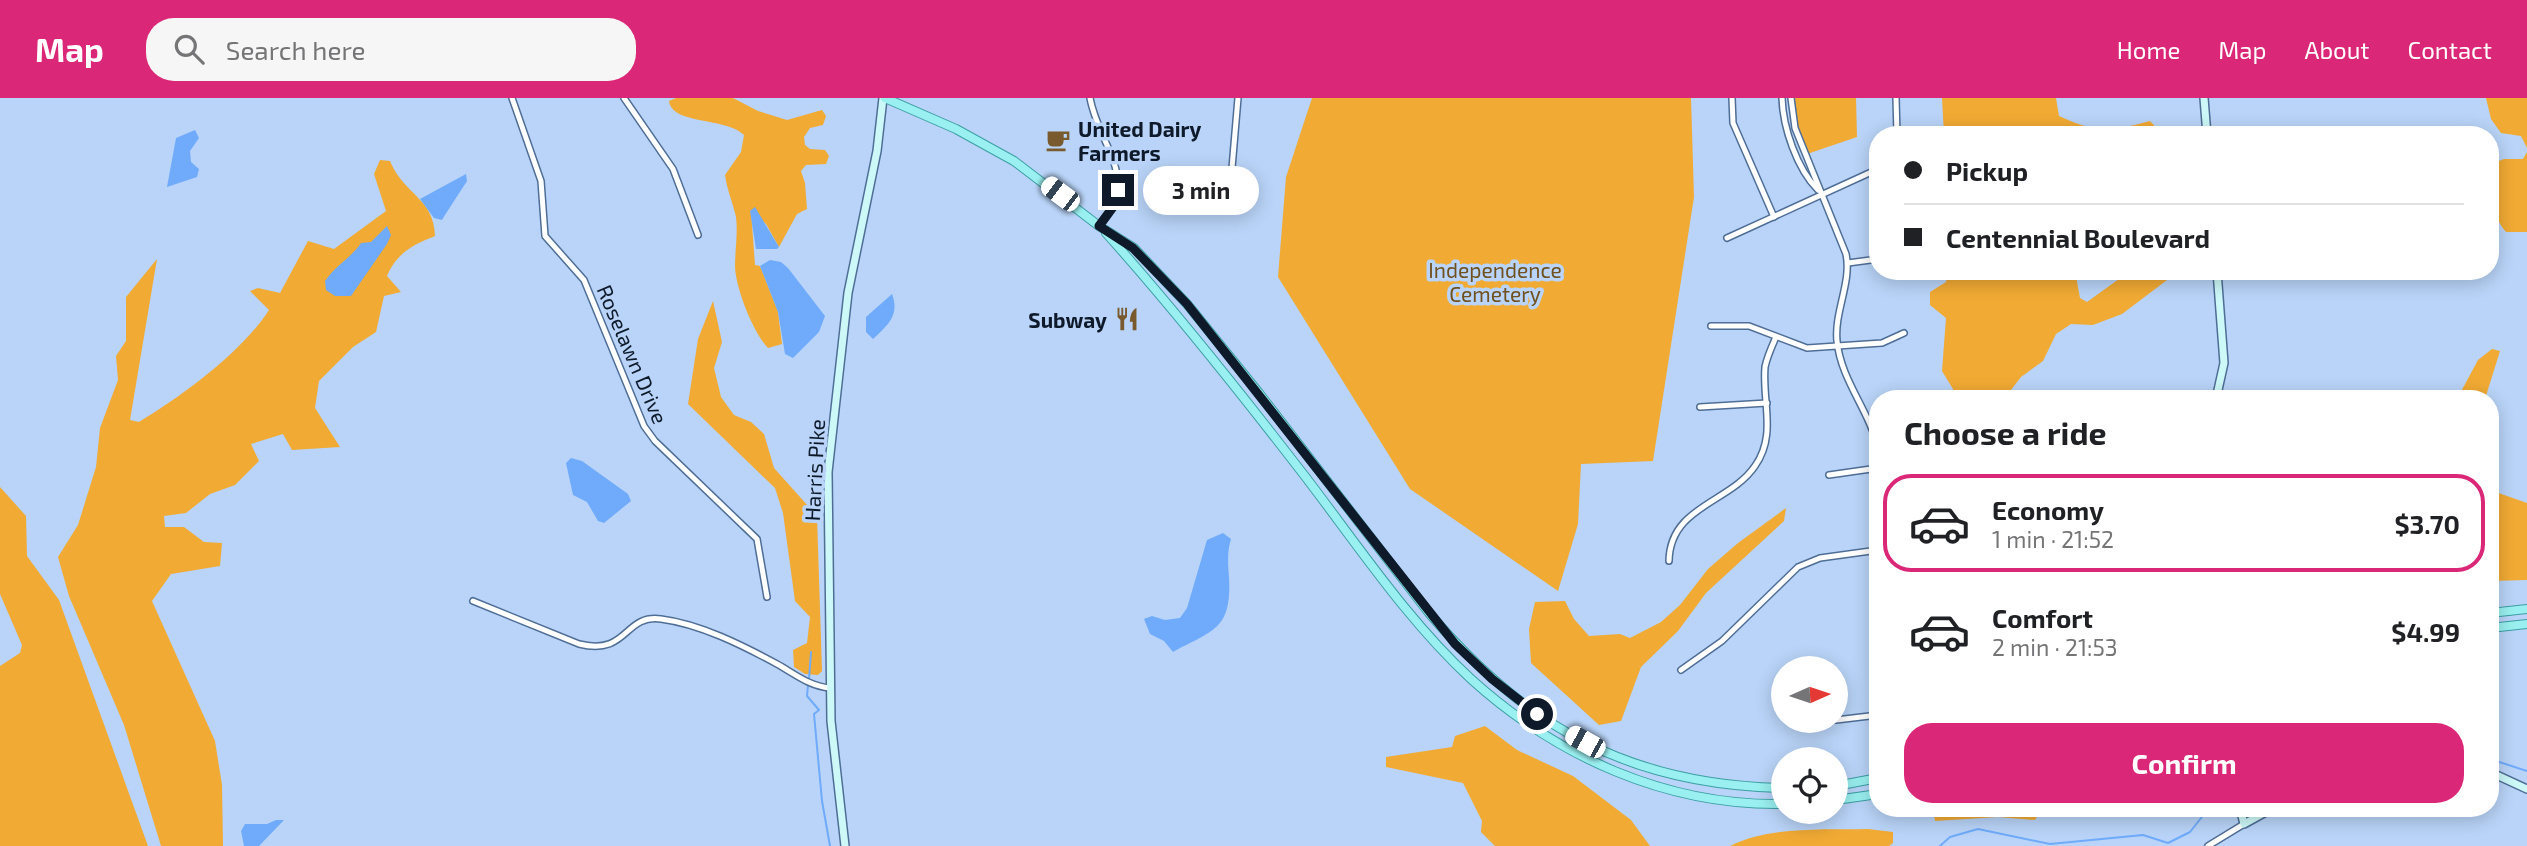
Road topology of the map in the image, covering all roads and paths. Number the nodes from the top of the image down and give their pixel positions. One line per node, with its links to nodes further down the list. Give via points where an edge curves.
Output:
1 (512, 98): 35 (street, Roselawn Drive, via 541,181 548,241 584,280 650,436 757,540)
2 (624, 98): 18 (street, via 673,169)
3 (884, 98): 17 (main road, via 1003,155); 42 (main road, Harris Pike, via 848,293 830,446)
4 (1090, 98): 17 (street, via 1118,190 1116,203)
5 (1238, 98): 15 (street, via 1232,168)
6 (1731, 98): 16 (street, via 1733,123)
7 (1782, 98): 14 (street, via 1787,129 1809,181)
8 (1791, 98): 14 (street, via 1795,128)
9 (1896, 98): 11 (street)
10 (2204, 98): 12 (main road)
11 (1898, 126)
12 (2206, 126)
13 (1869, 173): 14 (street)
14 (1819, 193): 16 (street); 21 (street)
15 (1244, 202)
16 (1774, 217): 19 (street)
17 (1099, 226): 48 (main road, via 1133,248 1187,304 1429,613 1455,644 1521,703 1596,747 1657,772 1732,787); 52 (main road, via 1185,321 1409,612 1472,680 1540,732 1637,780 1699,798)
18 (698, 235)
19 (1727, 238)
20 (1869, 260): 21 (street)
21 (1847, 264): 26 (street)
22 (2218, 280): 27 (main road, via 2224,363)
23 (1710, 326): 25 (street, via 1749,326)
24 (1904, 333): 26 (street, via 1882,343)
25 (1776, 337): 26 (street, via 1807,348); 28 (street, via 1765,366)
26 (1837, 345): 30 (street, via 1845,373)
27 (2218, 390)
28 (1767, 403): 29 (street); 34 (street, via 1769,429 1762,456 1742,480 1688,516 1671,546)
29 (1700, 407)
30 (1869, 417)
31 (1869, 469): 32 (street)
32 (1829, 475)
33 (1869, 551): 41 (street, via 1820,558 1798,567 1721,641)
34 (1669, 561)
35 (768, 597)
36 (473, 601): 42 (street, via 597,649 645,619 671,620 761,656 807,682)
37 (2527, 609): 38 (main road)
38 (2499, 612)
39 (2527, 624): 40 (main road)
40 (2499, 627)
41 (1681, 670)
42 (830, 688): 56 (main road, Harris Pike)
43 (1869, 716): 44 (street)
44 (1848, 719)
45 (2499, 776): 49 (main road)
46 (1869, 780): 47 (main road)
47 (1848, 784)
48 (1771, 788)
49 (2527, 789)
50 (1869, 795): 51 (main road)
51 (1848, 798)
52 (1771, 803)
53 (2242, 817): 55 (main road)
54 (2257, 817): 55 (main road)
55 (2244, 824): 57 (street)
56 (845, 846)
57 (2208, 846)

